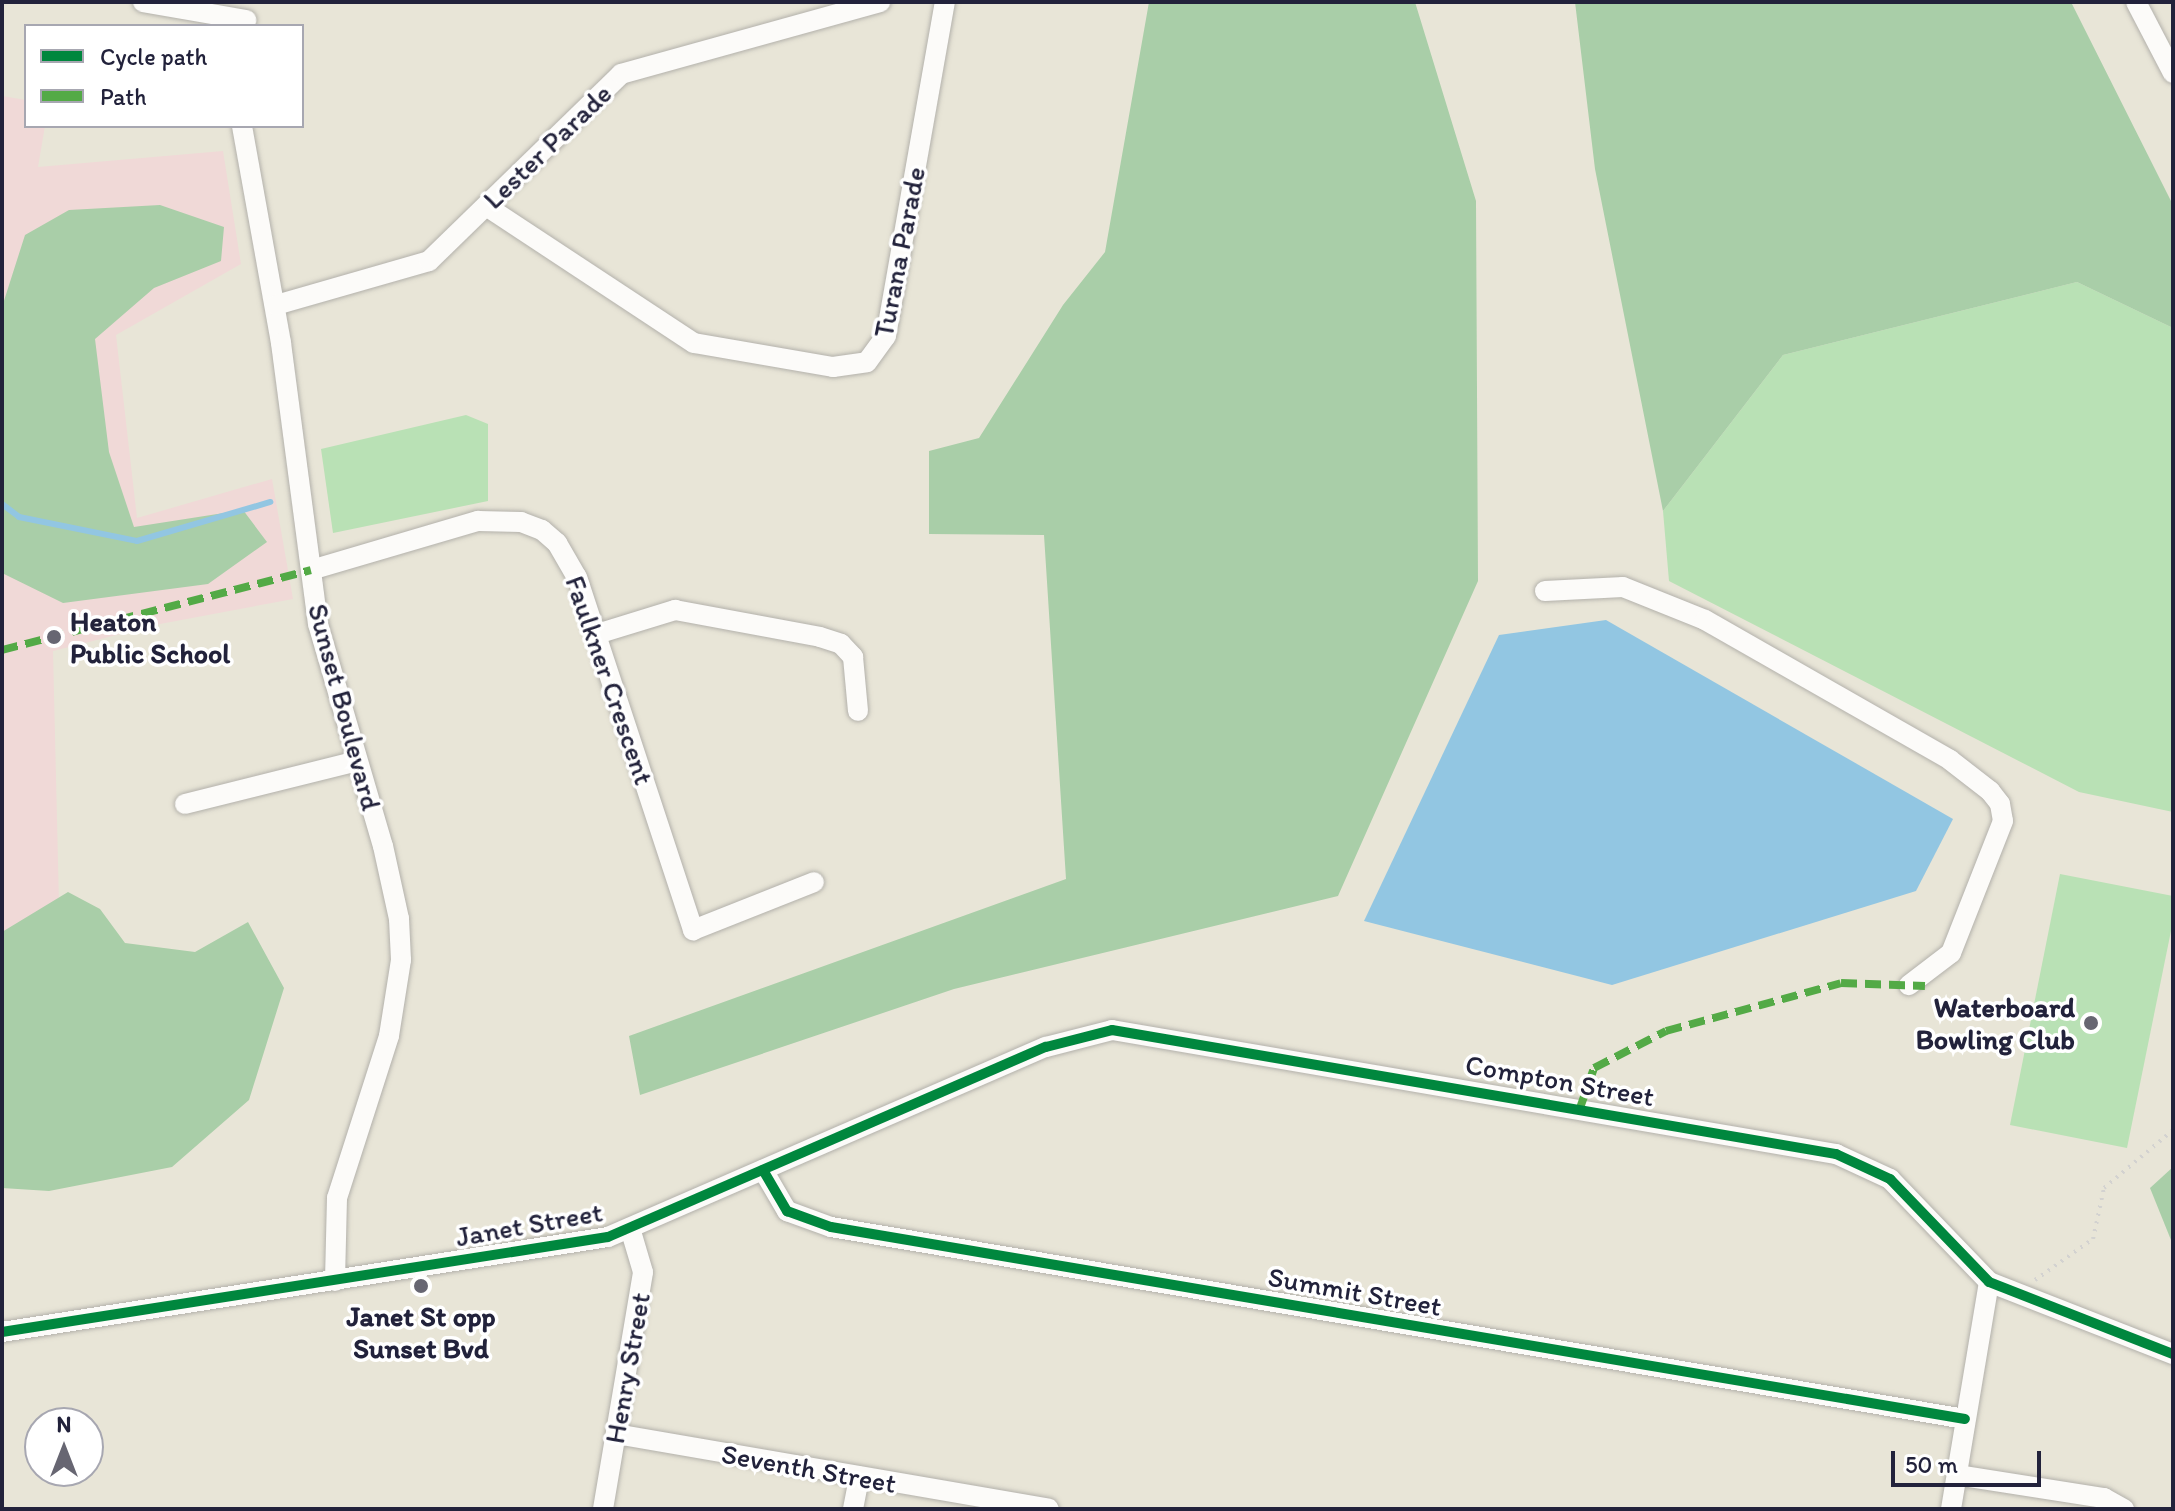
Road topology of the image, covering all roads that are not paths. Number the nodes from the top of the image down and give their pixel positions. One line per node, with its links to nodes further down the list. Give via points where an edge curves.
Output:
1 (143, 2): 5 (street)
2 (880, 2): 8 (street, Lester Parade, via 621,74)
3 (945, 2): 8 (street, Turana Parade, via 886,336 867,362 833,367 694,343)
4 (2136, 2): 6 (street)
5 (247, 16)
6 (2173, 73)
7 (242, 128): 9 (street, Sunset Boulevard)
8 (486, 206): 9 (street, Lester Parade, via 429,261)
9 (276, 305): 10 (street, Sunset Boulevard)
10 (311, 570): 12 (street, Faulkner Crescent, via 478,521 521,522 557,543 577,577); 14 (street, Sunset Boulevard, via 327,664)
11 (1545, 591): 17 (street, via 1623,587 1705,620 1950,760 1990,791 2003,821 1951,953)
12 (597, 634): 13 (street, via 675,610 820,637 841,644 853,657); 16 (street, Faulkner Crescent, via 693,930)
13 (858, 711)
14 (357, 761): 15 (street); 21 (street, Sunset Boulevard, via 394,886 401,960 389,1036 337,1198)
15 (185, 804)
16 (814, 882)
17 (1909, 985)
18 (1076, 1035): 19 (street, Janet Street); 22 (street, Compton Street, via 1112,1030 1150,1034 1836,1154 1890,1179)
19 (763, 1170): 20 (street, Janet Street); 25 (street, Summit Street, via 787,1211 831,1227)
20 (630, 1228): 21 (street, Janet Street, via 582,1243); 26 (street, Henry Street, via 643,1272)
21 (335, 1281): 23 (street, Janet Street)
22 (1989, 1282): 24 (street, Compton Street); 25 (street)
23 (2, 1332)
24 (2173, 1354)
25 (1965, 1419): 27 (street)
26 (616, 1434): 28 (street, Seventh Street); 29 (street, Henry Street)
27 (1957, 1475): 32 (street); 33 (street, via 2104,1498)
28 (859, 1477): 30 (street); 31 (street, Seventh Street)
29 (603, 1509)
30 (853, 1509)
31 (1049, 1509)
32 (1951, 1509)
33 (2124, 1509)

